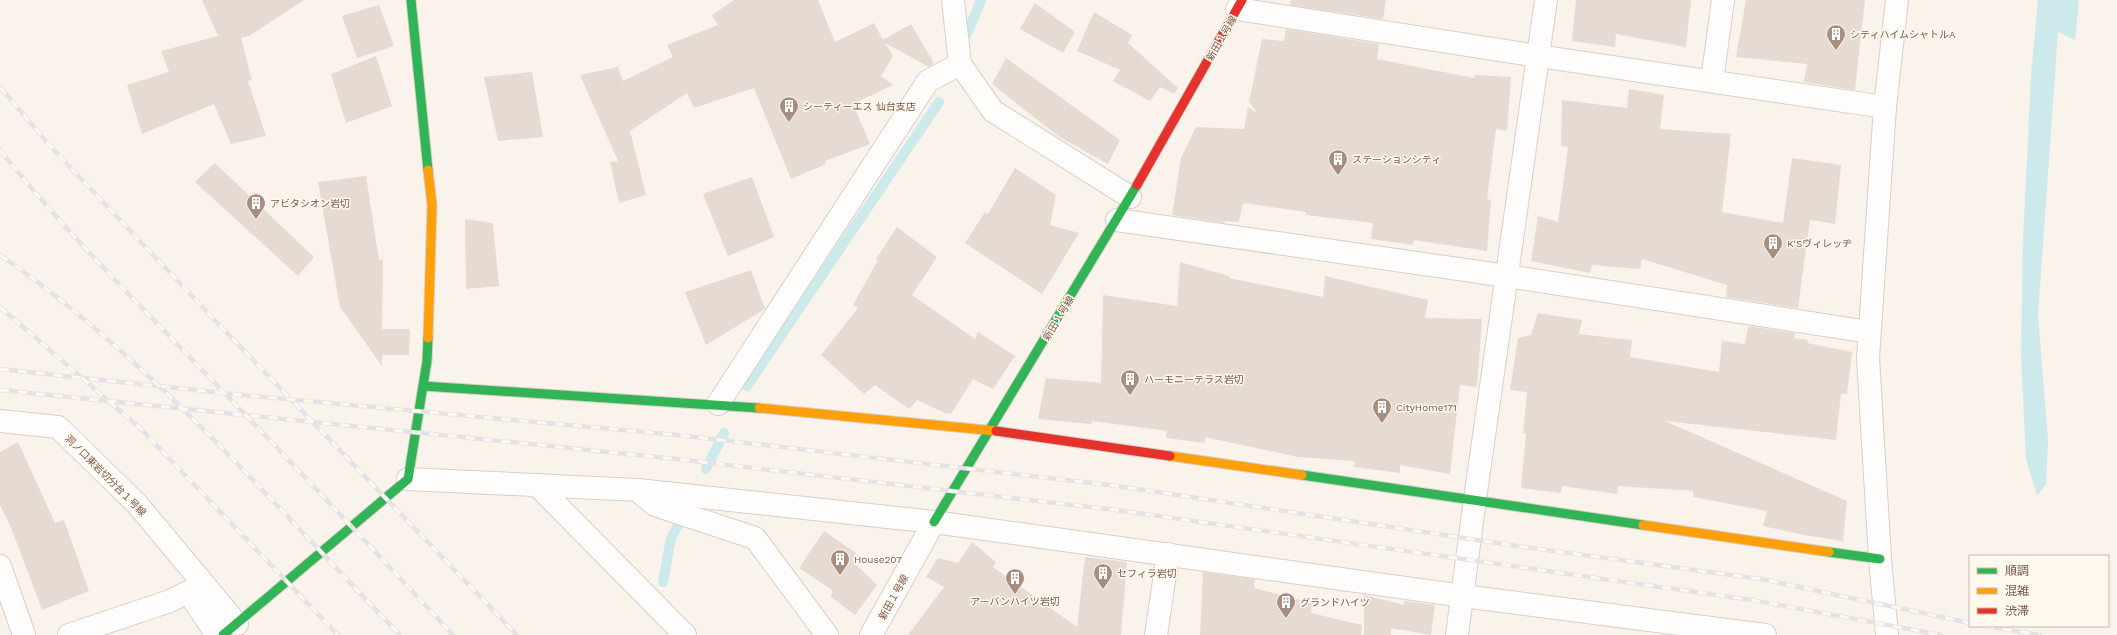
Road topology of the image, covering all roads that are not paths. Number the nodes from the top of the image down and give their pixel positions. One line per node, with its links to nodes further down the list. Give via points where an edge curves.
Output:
1 (411, 0): 15 (street, via 432,205 427,360)
2 (953, 0): 8 (street)
3 (1546, 0): 7 (street)
4 (1723, 0): 9 (street)
5 (1897, 0): 10 (street)
6 (1240, 4): 7 (street); 11 (street, 新田１号線)
7 (1538, 56): 9 (street); 13 (street)
8 (960, 64): 11 (street, via 993,111); 16 (street, via 928,81)
9 (1712, 81): 10 (street)
10 (1885, 107): 14 (street)
11 (1130, 197): 12 (street, 新田１号線)
12 (1117, 220): 13 (street); 18 (street, 新田１号線)
13 (1507, 276): 14 (street); 22 (street)
14 (1869, 332): 25 (street, via 1868,358)
15 (423, 386): 16 (street); 19 (street)
16 (718, 404): 18 (street)
17 (0, 421): 28 (street, 洞ノ口東岩切分台１号線, via 58,427 137,504)
18 (991, 430): 22 (street); 23 (street, 新田１号線)
19 (408, 479): 20 (street); 28 (street)
20 (537, 485): 21 (street); 32 (street)
21 (638, 490): 23 (street); 33 (street, via 655,506 755,538)
22 (1475, 499): 25 (street); 27 (street)
23 (934, 522): 24 (street); 34 (street, 新田１号線)
24 (1168, 554): 27 (street); 35 (street)
25 (1880, 559): 38 (street)
26 (0, 566): 29 (street)
27 (1463, 596): 36 (street); 37 (street)
28 (230, 629)
29 (24, 635)
30 (69, 635): 31 (street, via 170,601 188,592)
31 (217, 635)
32 (685, 635)
33 (827, 635)
34 (872, 635)
35 (1156, 635)
36 (1457, 635)
37 (1766, 635)
38 (1887, 635)

